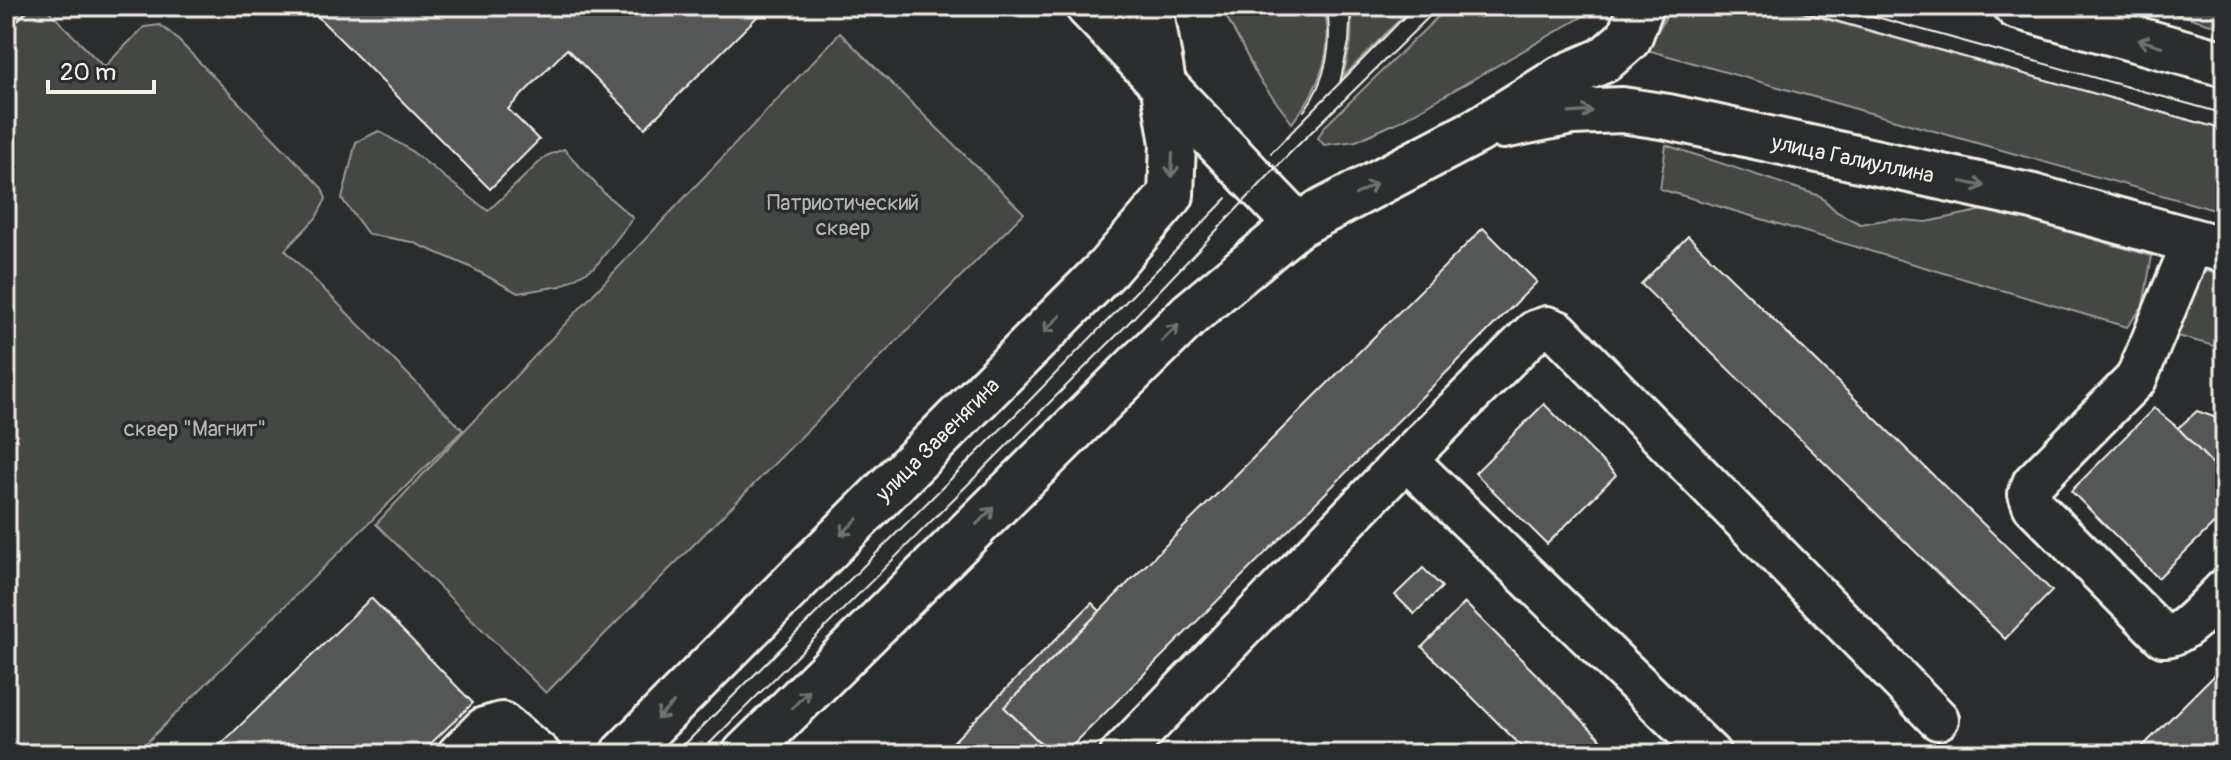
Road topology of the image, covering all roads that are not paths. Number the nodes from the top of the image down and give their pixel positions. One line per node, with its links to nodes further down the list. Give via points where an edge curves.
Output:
1 (1088, 6): 6 (main road)
2 (1150, 6): 6 (main road)
3 (1641, 6): 7 (main road, улица Галиуллина, via 1629,38 1604,60 1562,78)
4 (2016, 6): 5 (main road, one-way to 4)
5 (2225, 64)
6 (1165, 88): 8 (main road); 15 (main road, улица Завенягина, one-way to 15, via 1173,143 1171,195 1107,269)
7 (1477, 131): 8 (main road, улица Галиуллина, one-way to 7); 9 (main road, улица Галиуллина, one-way to 9, via 1572,112 1622,110 2033,197)
8 (1297, 225): 16 (main road, one-way to 8, via 1190,314)
9 (2209, 246): 11 (lane, via 2136,379 2033,483 2029,494 2033,505 2163,636 2180,632)
10 (1406, 459): 12 (lane, via 1535,331 1553,328); 17 (lane); 18 (lane)
11 (2225, 589)
12 (1938, 719)
13 (458, 754): 14 (lane, via 484,728 502,723)
14 (540, 754)
15 (623, 754)
16 (745, 754)
17 (1121, 754)
18 (1710, 754)

